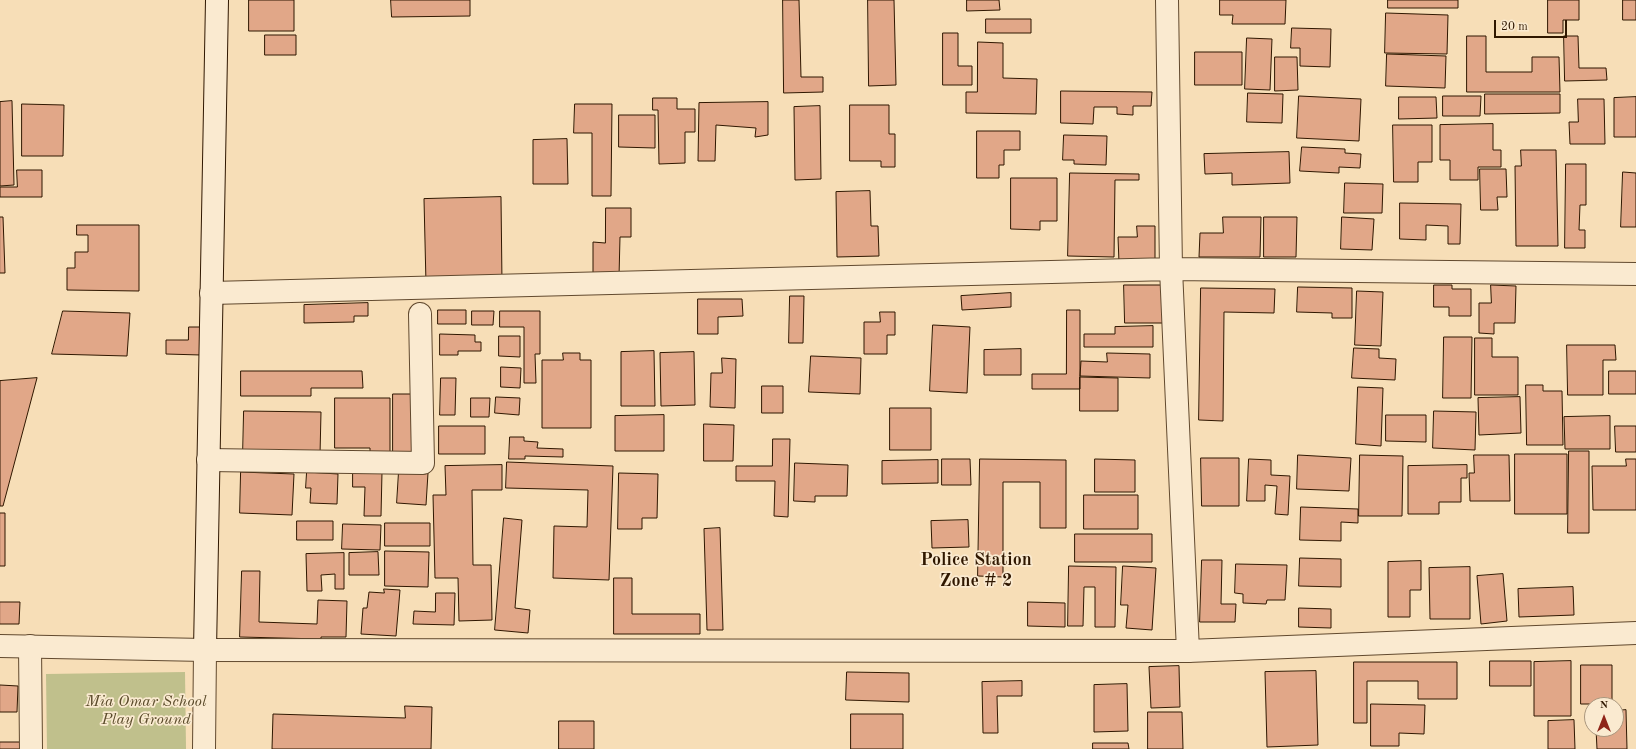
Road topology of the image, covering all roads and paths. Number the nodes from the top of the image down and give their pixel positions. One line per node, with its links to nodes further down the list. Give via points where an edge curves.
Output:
1 (217, 0): 5 (street)
2 (1167, 0): 3 (street)
3 (1171, 269): 4 (street); 5 (street); 12 (street)
4 (1636, 274)
5 (211, 293): 7 (street)
6 (420, 314): 7 (street, via 423,464)
7 (208, 460): 11 (street)
8 (1636, 633): 12 (street)
9 (0, 646): 10 (street)
10 (30, 646): 11 (street); 13 (street)
11 (205, 650): 12 (street); 14 (street)
12 (1188, 651)
13 (31, 749)
14 (204, 749)

